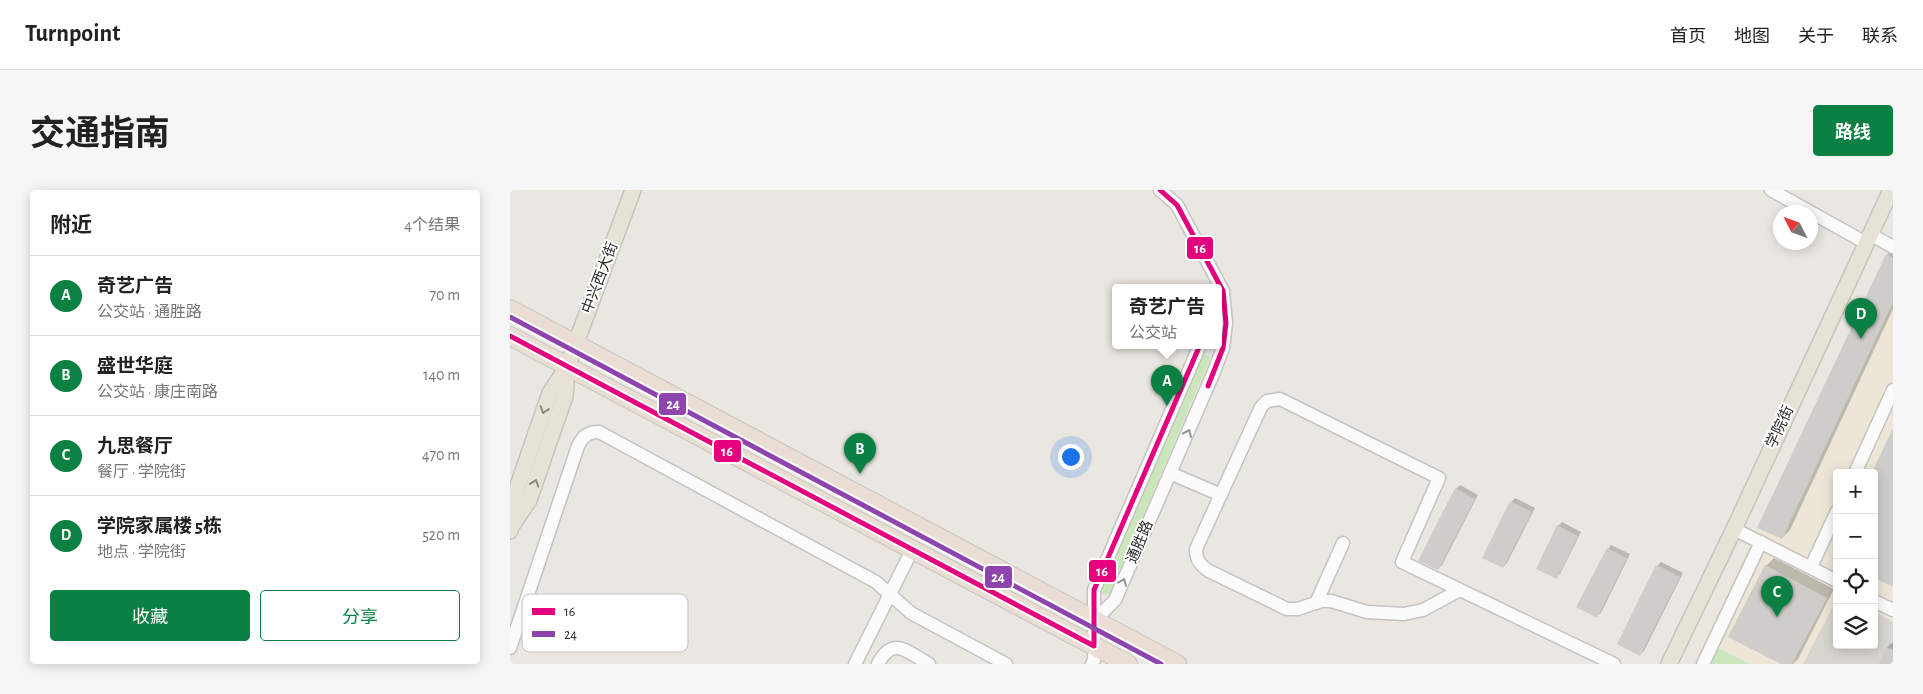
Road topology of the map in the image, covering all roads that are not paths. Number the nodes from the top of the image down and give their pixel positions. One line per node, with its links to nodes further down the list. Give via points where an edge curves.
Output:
1 (633, 190): 11 (main road, 中兴西大街)
2 (1160, 190): 7 (street, 通胜路, via 1177,205)
3 (1770, 190): 5 (street)
4 (1891, 190): 5 (main road, 学院街)
5 (1868, 239): 6 (street); 20 (main road, 学院街)
6 (1893, 247)
7 (1215, 284)
8 (1222, 302): 16 (street, 通胜路, one-way to 8, via 1223,348 1226,323)
9 (510, 309): 11 (highway)
10 (510, 336): 13 (highway)
11 (576, 344): 13 (main road, 中兴西大街); 33 (highway)
12 (1198, 349): 33 (street, 通胜路, via 1094,590)
13 (567, 367): 19 (main road, 中兴西大街, via 550,393 543,412 514,496); 23 (highway)
14 (1893, 390): 15 (street)
15 (1857, 469)
16 (1170, 473): 17 (street); 33 (street, 通胜路, one-way to 16, via 1115,600)
17 (1221, 495): 26 (street, via 1261,407 1267,401 1280,399 1439,478 1402,562); 30 (street, via 1196,549 1196,558 1201,566 1287,609)
18 (1836, 514): 24 (street)
19 (511, 528)
20 (1734, 529): 21 (street); 44 (main road, 学院街)
21 (1761, 542): 24 (street); 45 (street)
22 (1343, 543): 30 (street)
23 (912, 550): 27 (street); 34 (highway)
24 (1811, 567): 25 (street)
25 (1833, 579)
26 (1460, 590): 30 (street, via 1424,610 1404,614 1367,612 1331,601); 43 (street)
27 (890, 593): 28 (street, via 876,582 606,434 590,432 582,437 578,446); 36 (street); 39 (street, via 911,613)
28 (528, 594)
29 (1878, 602): 31 (street)
30 (1316, 603)
31 (1893, 610)
32 (522, 612): 35 (street)
33 (1095, 620): 34 (street); 42 (highway)
34 (1094, 646): 40 (street); 41 (highway)
35 (510, 648)
36 (855, 664)
37 (878, 664): 38 (street, via 884,652 898,647)
38 (929, 664)
39 (1006, 664)
40 (1092, 664)
41 (1128, 664)
42 (1177, 664)
43 (1614, 664)
44 (1669, 664)
45 (1703, 664)

